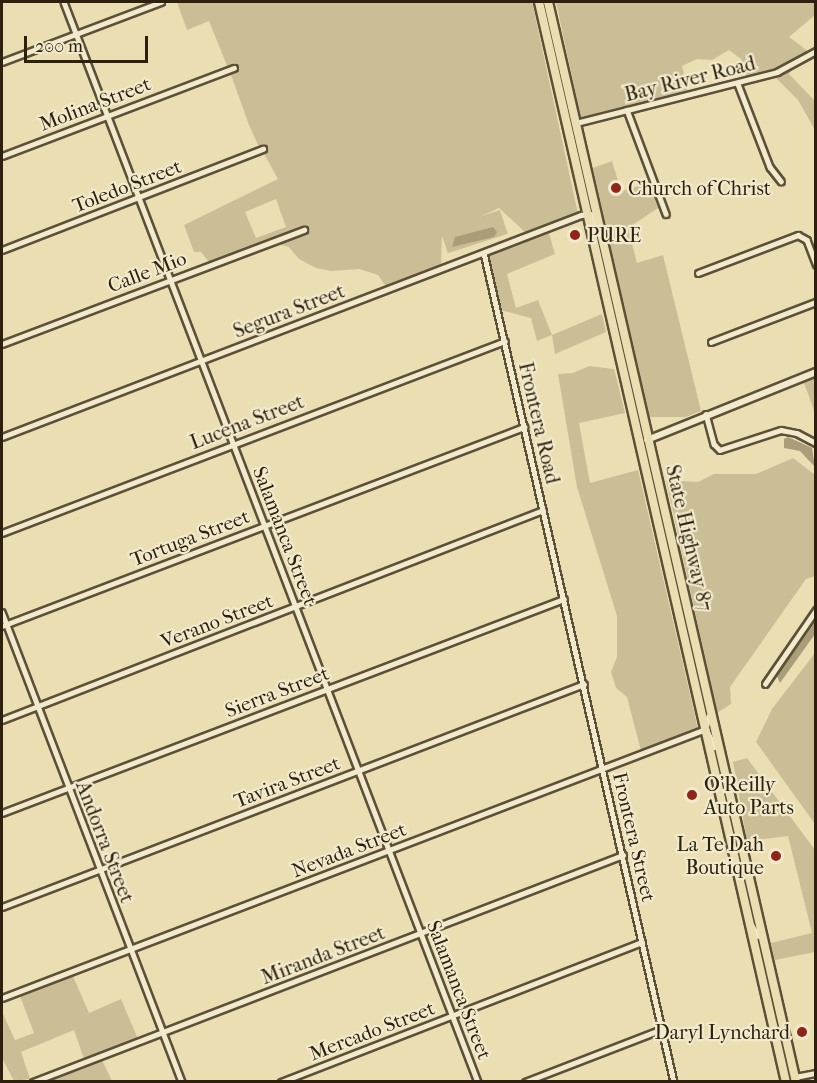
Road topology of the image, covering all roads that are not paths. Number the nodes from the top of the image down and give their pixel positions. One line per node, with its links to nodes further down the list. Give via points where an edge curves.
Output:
1 (64, 2): 5 (street, Salamanca Street)
2 (161, 2): 5 (street)
3 (539, 2): 12 (highway)
4 (548, 2): 12 (highway, State Highway 87)
5 (77, 34): 7 (street); 11 (street, Salamanca Street)
6 (816, 51): 9 (street, Bay River Road, via 785,69)
7 (2, 62)
8 (234, 68): 11 (street, Molina Street)
9 (738, 84): 10 (street, Bay River Road); 15 (street, via 770,167)
10 (627, 110): 12 (street, Bay River Road); 18 (street)
11 (107, 115): 14 (street, Molina Street); 16 (street, Salamanca Street)
12 (572, 123): 17 (highway); 25 (highway, State Highway 87)
13 (263, 149): 16 (street, Toledo Street)
14 (2, 156)
15 (781, 181)
16 (140, 198): 20 (street, Toledo Street); 24 (street, Salamanca Street)
17 (588, 214): 21 (street, Segura Street); 25 (street, via 594,219); 35 (highway)
18 (666, 214)
19 (304, 230): 24 (street, Calle Mio)
20 (2, 250)
21 (484, 253): 27 (street, Frontera Road); 30 (street, Segura Street)
22 (816, 264): 23 (street, via 803,236)
23 (698, 273)
24 (171, 279): 29 (street, Calle Mio); 30 (street, Salamanca Street)
25 (616, 297): 35 (highway, State Highway 87)
26 (816, 302): 28 (street)
27 (505, 340): 33 (street, Frontera Road); 36 (street, Lucena Street)
28 (711, 342)
29 (2, 344)
30 (202, 361): 34 (street, Segura Street); 36 (street, Salamanca Street)
31 (816, 372): 32 (street)
32 (706, 414): 35 (street); 37 (street, via 714,444 720,450 781,430)
33 (524, 427): 38 (street, Frontera Road); 39 (street, Tortuga Street)
34 (2, 437)
35 (645, 440): 45 (highway, State Highway 87); 52 (highway)
36 (233, 443): 39 (street, Salamanca Street); 40 (street, Lucena Street)
37 (816, 443)
38 (543, 510): 41 (street, Frontera Road); 42 (street, Verano Street)
39 (265, 525): 42 (street, Salamanca Street); 46 (street, Tortuga Street)
40 (2, 533)
41 (564, 599): 47 (street, Frontera Street); 49 (street, Sierra Street)
42 (296, 607): 49 (street, Salamanca Street); 50 (street, Verano Street)
43 (816, 610): 48 (street)
44 (2, 612): 46 (street, Andorra Street)
45 (691, 620): 52 (street, via 691,640 710,720); 57 (highway, State Highway 87)
46 (4, 625): 50 (street, Andorra Street)
47 (584, 684): 53 (street, Frontera Street); 54 (street, Tavira Street)
48 (765, 684)
49 (327, 689): 54 (street, Salamanca Street); 55 (street, Sierra Street)
50 (37, 706): 51 (street, Verano Street); 55 (street, Andorra Street)
51 (2, 720)
52 (706, 729): 53 (street, Nevada Street); 57 (street); 66 (highway, via 750,922)
53 (603, 768): 58 (street, Nevada Street); 59 (street, Frontera Street)
54 (360, 771): 58 (street, Salamanca Street); 60 (street, Tavira Street)
55 (68, 787): 56 (street, Sierra Street); 60 (street, Andorra Street)
56 (2, 813)
57 (735, 816): 66 (highway, State Highway 87)
58 (390, 850): 62 (street, Salamanca Street); 64 (street, Nevada Street)
59 (623, 855): 62 (street, Miranda Street); 63 (street, Frontera Street)
60 (99, 869): 61 (street, Tavira Street); 64 (street, Andorra Street)
61 (2, 907)
62 (421, 934): 67 (street, Salamanca Street); 69 (street, Miranda Street)
63 (642, 942): 67 (street, Mercado Street); 68 (street, Frontera Street)
64 (130, 950): 65 (street, Nevada Street); 69 (street, Andorra Street)
65 (2, 998)
66 (773, 1001): 71 (highway, State Highway 87)
67 (453, 1016): 74 (street, Mercado Street); 75 (street, Salamanca Street)
68 (662, 1029): 76 (street); 77 (street, Frontera Street)
69 (162, 1032): 72 (street, Miranda Street); 73 (street, Andorra Street)
70 (816, 1073): 71 (street)
71 (792, 1080)
72 (33, 1082)
73 (182, 1082)
74 (281, 1082)
75 (478, 1082)
76 (525, 1082)
77 (674, 1082)

